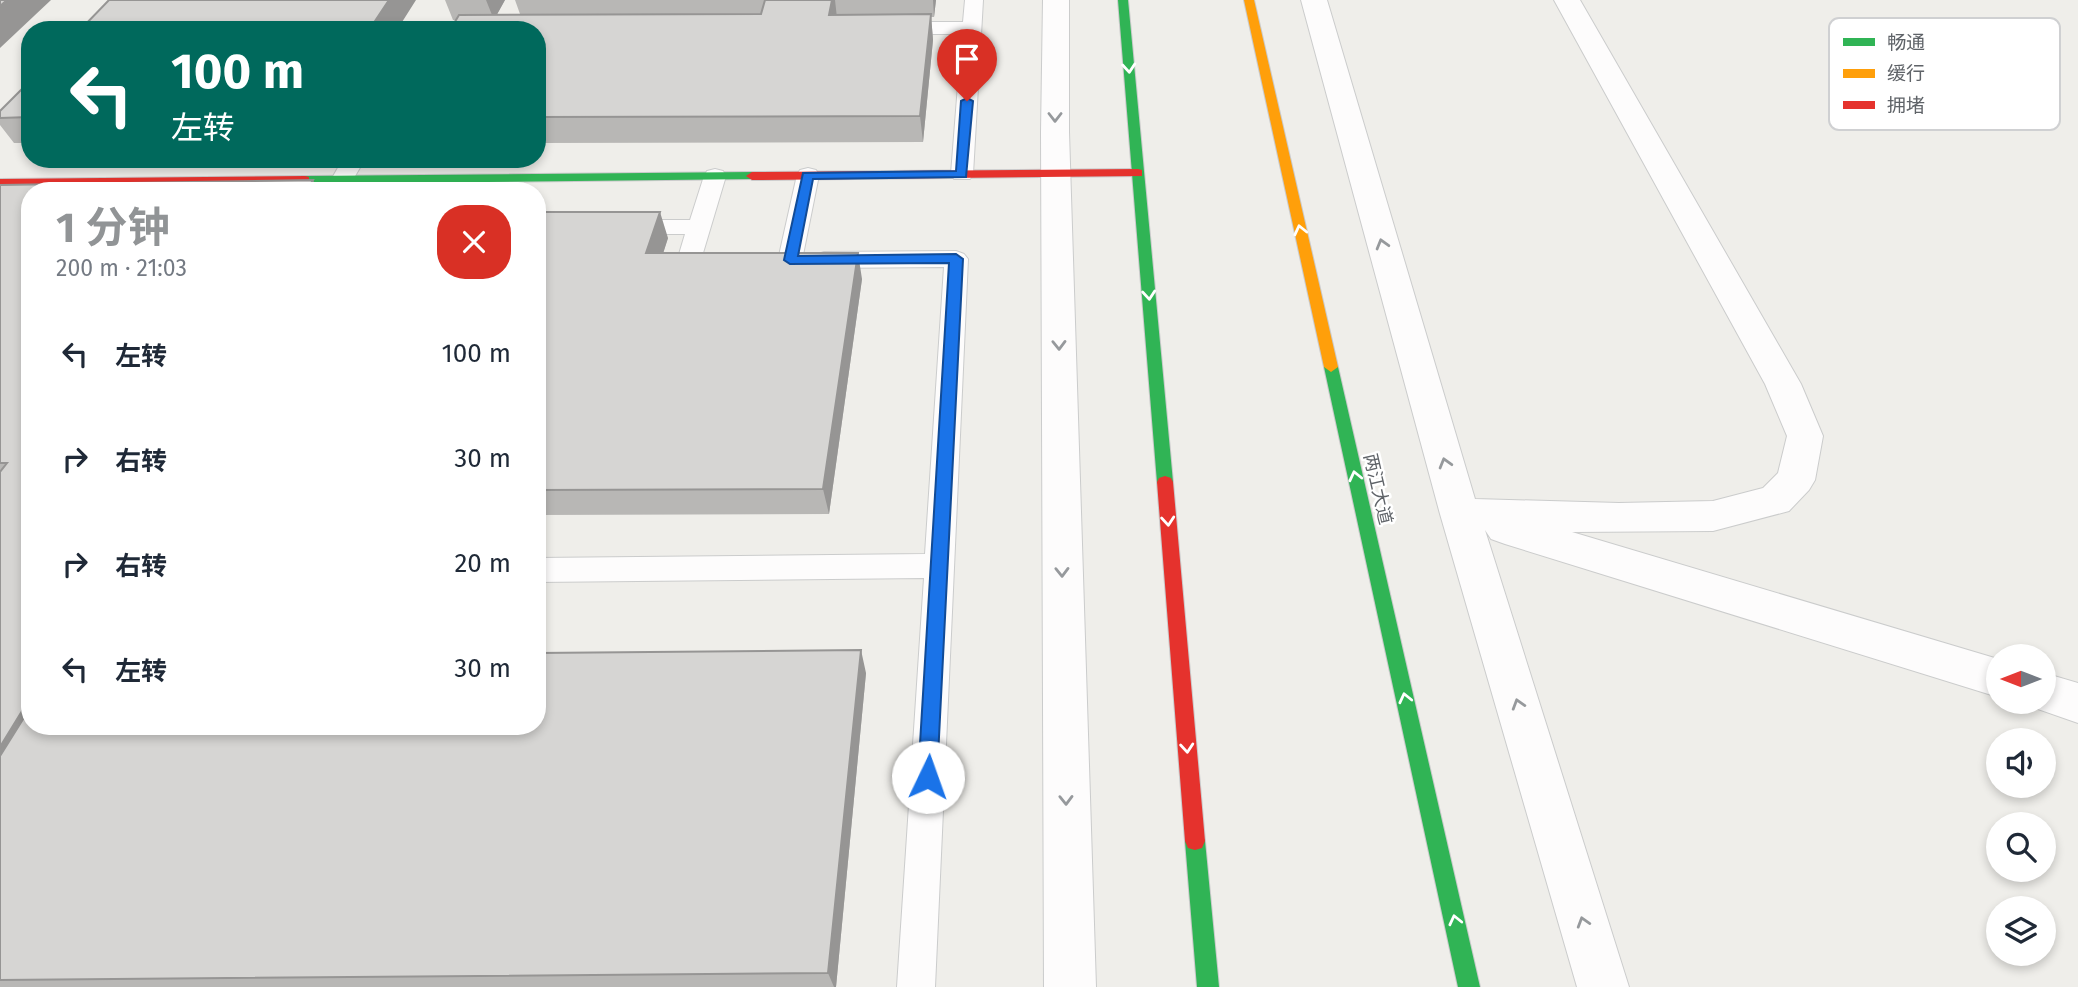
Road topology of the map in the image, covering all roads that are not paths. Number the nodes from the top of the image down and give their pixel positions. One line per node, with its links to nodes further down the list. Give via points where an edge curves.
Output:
1 (974, 0): 10 (lane)
2 (1056, 0): 14 (street, one-way to 14)
3 (1123, 0): 12 (main road, one-way to 12)
4 (1249, 0): 34 (main road, 两江大道, one-way to 4)
5 (1314, 0): 25 (street, one-way to 5)
6 (1567, 0): 25 (street, via 1783,384 1805,436 1799,469 1796,480 1775,500 1713,516)
7 (444, 9): 8 (lane)
8 (437, 21)
9 (875, 28): 10 (lane)
10 (972, 28): 13 (lane)
11 (349, 169): 16 (main road); 18 (main road)
12 (1138, 173): 14 (main road); 33 (main road, one-way to 33)
13 (962, 174): 14 (main road); 15 (main road)
14 (1056, 174): 32 (street, one-way to 32)
15 (808, 175): 16 (main road); 24 (lane)
16 (715, 176): 21 (lane)
17 (21, 182): 19 (main road)
18 (25, 182)
19 (0, 183)
20 (605, 227): 21 (lane)
21 (699, 227): 22 (lane, via 689,261)
22 (740, 260)
23 (765, 260): 24 (lane)
24 (790, 260): 26 (lane, via 956,259)
25 (1460, 514): 28 (street); 35 (street, one-way to 25)
26 (939, 566): 27 (lane); 31 (lane)
27 (546, 570)
28 (1986, 674)
29 (2056, 696): 30 (street)
30 (2078, 703)
31 (916, 987)
32 (1070, 987)
33 (1208, 987)
34 (1469, 987)
35 (1603, 987)

